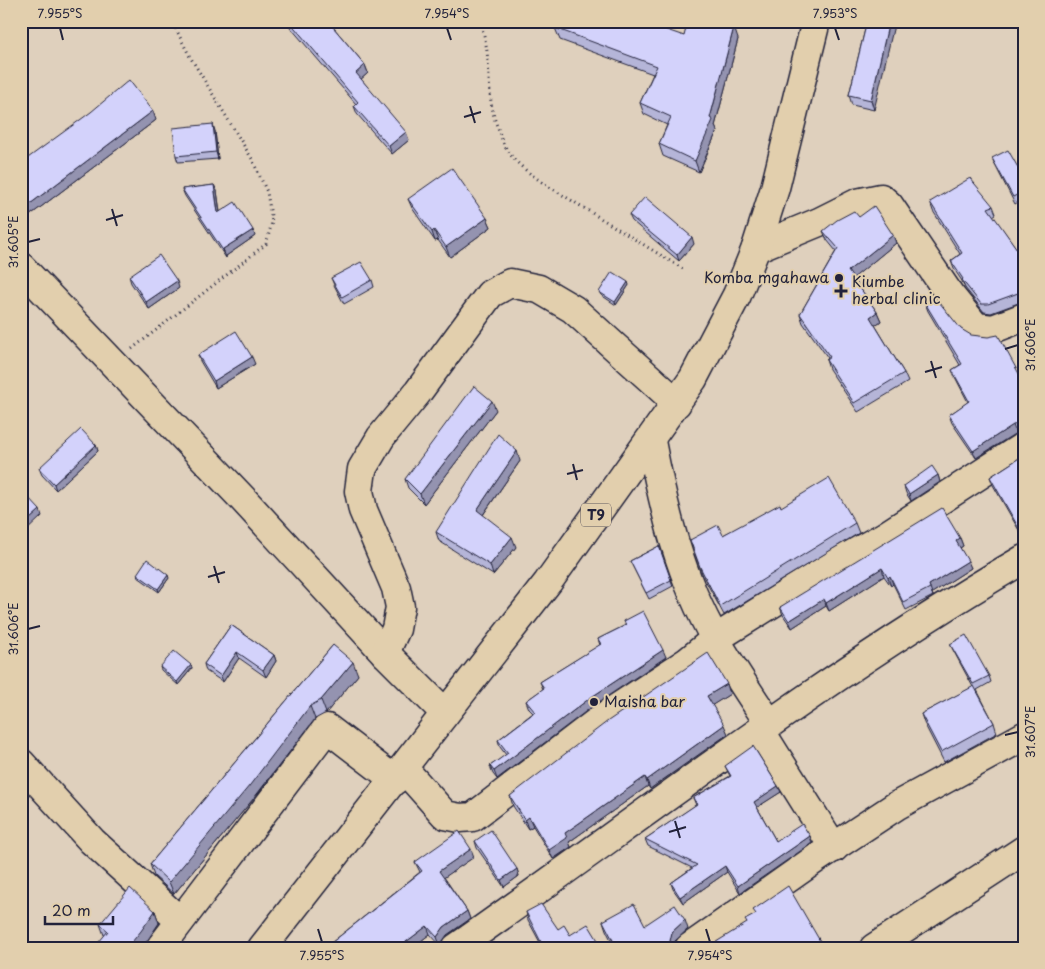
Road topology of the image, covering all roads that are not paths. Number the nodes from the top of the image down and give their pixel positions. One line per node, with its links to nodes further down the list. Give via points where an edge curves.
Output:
1 (816, 21): 2 (main road, T9, via 776,188)
2 (756, 248): 4 (main road, via 857,203 881,198 889,204 950,295 976,327 993,329); 5 (main road, T9, via 716,337)
3 (21, 267): 10 (main road)
4 (1024, 317)
5 (677, 403): 6 (main road, T9); 10 (main road, via 573,309 539,289 510,283 490,294 418,392 380,436 362,469 359,491 363,510 396,588 400,607 396,629)
6 (651, 441): 9 (main road, via 670,531 695,599); 11 (main road, T9, via 548,582)
7 (1024, 446): 9 (main road, via 885,536)
8 (1024, 559): 12 (main road, via 961,596)
9 (715, 639): 12 (main road); 15 (main road, via 687,662 602,718 473,817 445,815)
10 (385, 653): 11 (main road)
11 (445, 713): 15 (main road, T9)
12 (765, 727): 16 (main road); 21 (main road)
13 (1024, 736): 16 (main road, via 896,806)
14 (21, 763): 18 (main road, via 92,841)
15 (399, 775): 18 (main road, via 327,728); 20 (main road, T9)
16 (834, 848): 22 (main road)
17 (1024, 850): 23 (main road)
18 (180, 921): 19 (main road)
19 (160, 948)
20 (262, 948)
21 (456, 948)
22 (689, 948)
23 (874, 948)

